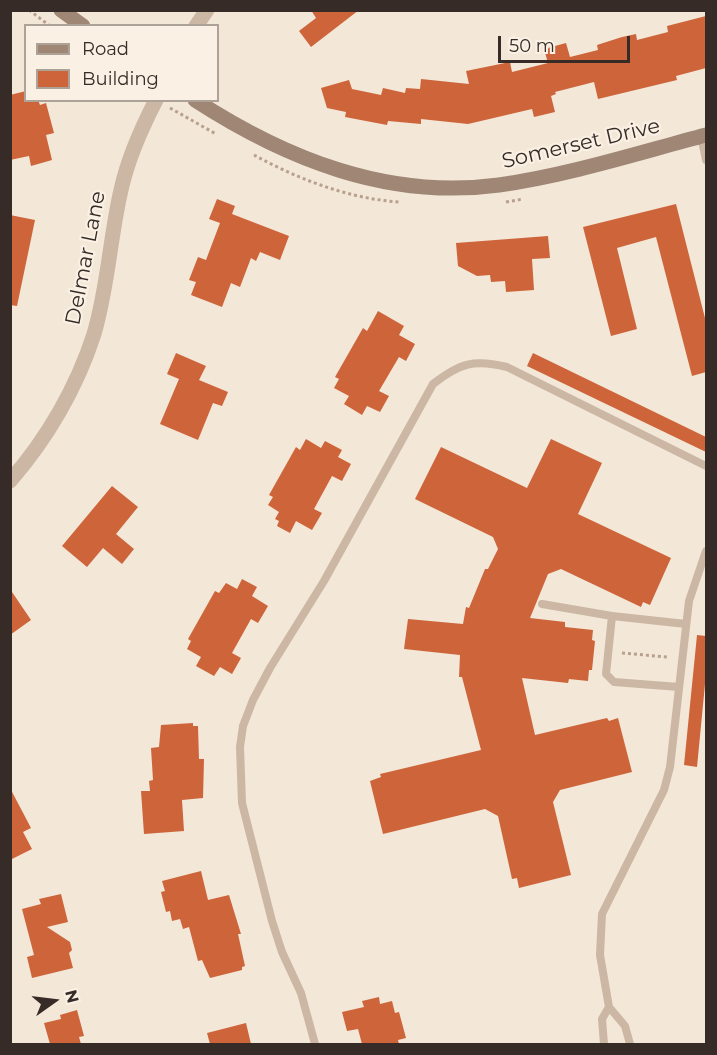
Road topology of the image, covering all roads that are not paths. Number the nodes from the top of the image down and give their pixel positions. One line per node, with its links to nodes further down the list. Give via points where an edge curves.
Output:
1 (61, 10): 3 (street)
2 (207, 10): 4 (street)
3 (80, 24)
4 (197, 24)
5 (155, 102): 10 (street, Delmar Lane, via 136,138 121,188 94,334 76,380 52,424)
6 (198, 102): 7 (street, Somerset Drive, via 274,147 370,180 410,186 497,185)
7 (704, 136): 8 (lane)
8 (706, 160)
9 (706, 466): 17 (lane, via 507,367 477,362 453,368 434,384 324,581 270,668 243,726 242,803 272,921 301,993)
10 (10, 481)
11 (706, 550): 14 (lane, via 689,601)
12 (542, 604): 13 (lane)
13 (612, 616): 14 (lane); 15 (lane, via 606,674 614,682)
14 (686, 624): 15 (lane)
15 (679, 687): 16 (lane, via 664,790 602,914 600,955)
16 (609, 1007): 18 (lane, via 602,1019); 19 (lane, via 625,1026)
17 (315, 1044)
18 (604, 1044)
19 (630, 1044)

